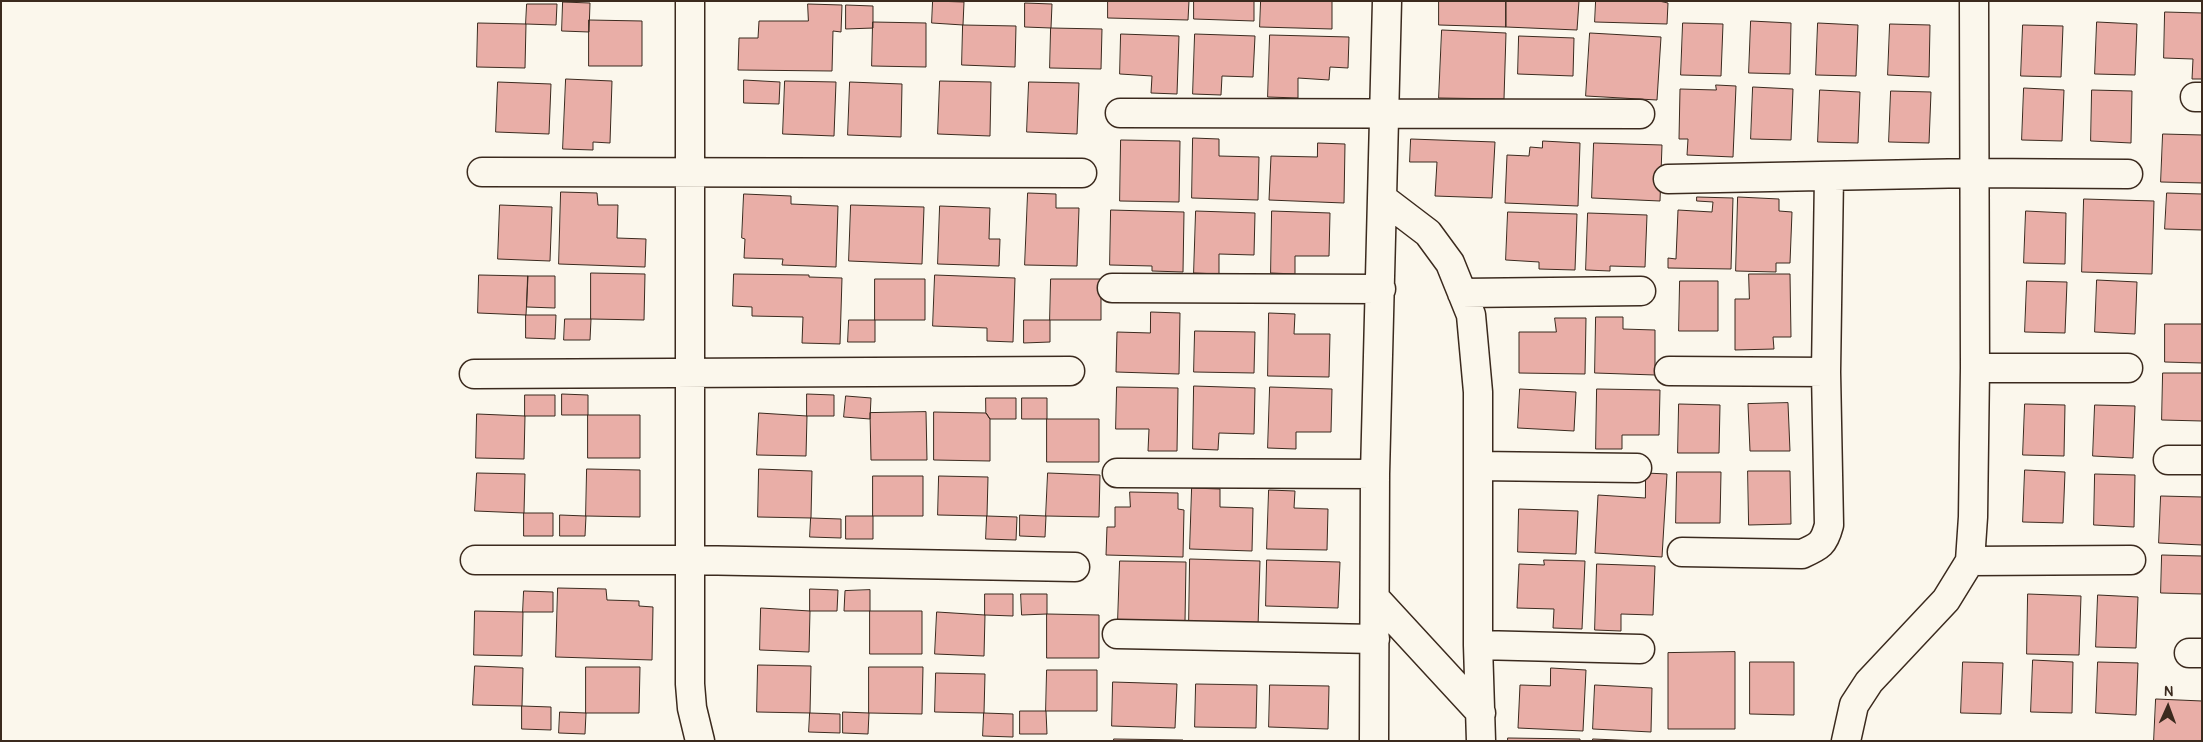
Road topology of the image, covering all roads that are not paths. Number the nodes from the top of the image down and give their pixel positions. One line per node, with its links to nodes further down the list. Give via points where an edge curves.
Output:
1 (690, 1): 8 (street)
2 (1387, 1): 5 (street)
3 (1974, 1): 10 (street)
4 (1120, 113): 5 (street)
5 (1385, 114): 6 (street); 14 (street)
6 (1640, 114)
7 (482, 172): 8 (street)
8 (691, 173): 9 (street); 23 (street)
9 (1082, 173)
10 (1974, 173): 11 (street); 12 (street); 19 (street)
11 (2128, 174)
12 (1829, 176): 13 (street); 24 (street)
13 (1668, 179)
14 (1382, 198): 16 (street); 18 (street, via 1428,233 1450,263)
15 (1112, 288): 16 (street)
16 (1381, 289): 31 (street)
17 (1641, 291): 18 (street)
18 (1462, 293): 28 (street, via 1471,315 1478,392)
19 (1975, 368): 20 (street); 36 (street)
20 (2128, 368)
21 (1070, 371): 23 (street)
22 (1668, 371): 24 (street)
23 (691, 372): 25 (street); 34 (street)
24 (1826, 372): 32 (street, via 1829,525 1825,540 1802,554)
25 (474, 374)
26 (2168, 460): 27 (street)
27 (2202, 460)
28 (1478, 466): 29 (street); 41 (street)
29 (1637, 468)
30 (1117, 473): 31 (street)
31 (1375, 474): 38 (street)
32 (1682, 552)
33 (475, 560): 34 (street)
34 (690, 560): 37 (street); 44 (street, via 690,684)
35 (2132, 560): 36 (street)
36 (1970, 561): 47 (street, via 1946,600 1869,682 1854,706)
37 (1075, 567)
38 (1375, 598): 40 (street); 43 (street)
39 (1117, 634): 40 (street)
40 (1375, 639): 45 (street)
41 (1478, 645): 42 (street); 43 (street)
42 (1640, 649)
43 (1481, 713): 46 (street)
44 (700, 741)
45 (1374, 741)
46 (1482, 741)
47 (1846, 741)

